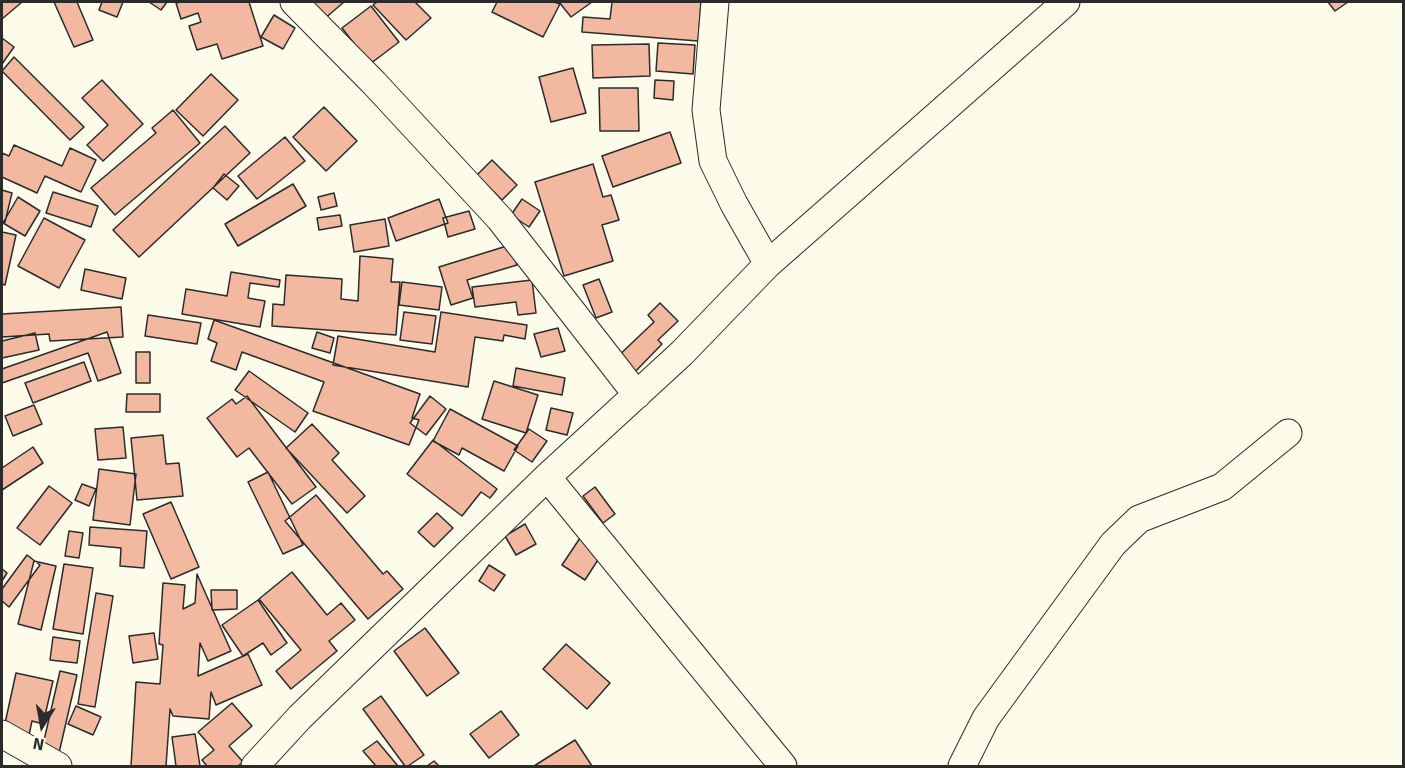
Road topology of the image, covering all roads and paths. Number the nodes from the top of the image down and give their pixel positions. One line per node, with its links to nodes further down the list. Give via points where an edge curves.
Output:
1 (294, 2): 5 (street, via 500,219)
2 (715, 2): 4 (street, via 705,110 713,161)
3 (1066, 2): 4 (street)
4 (768, 264): 5 (street)
5 (637, 395): 7 (street)
6 (1288, 433): 12 (street, via 1222,487 1139,519 1113,544 986,718)
7 (547, 477): 10 (street, via 300,717); 11 (street)
8 (2, 734): 9 (street)
9 (58, 766)
10 (255, 766)
11 (783, 766)
12 (962, 766)

